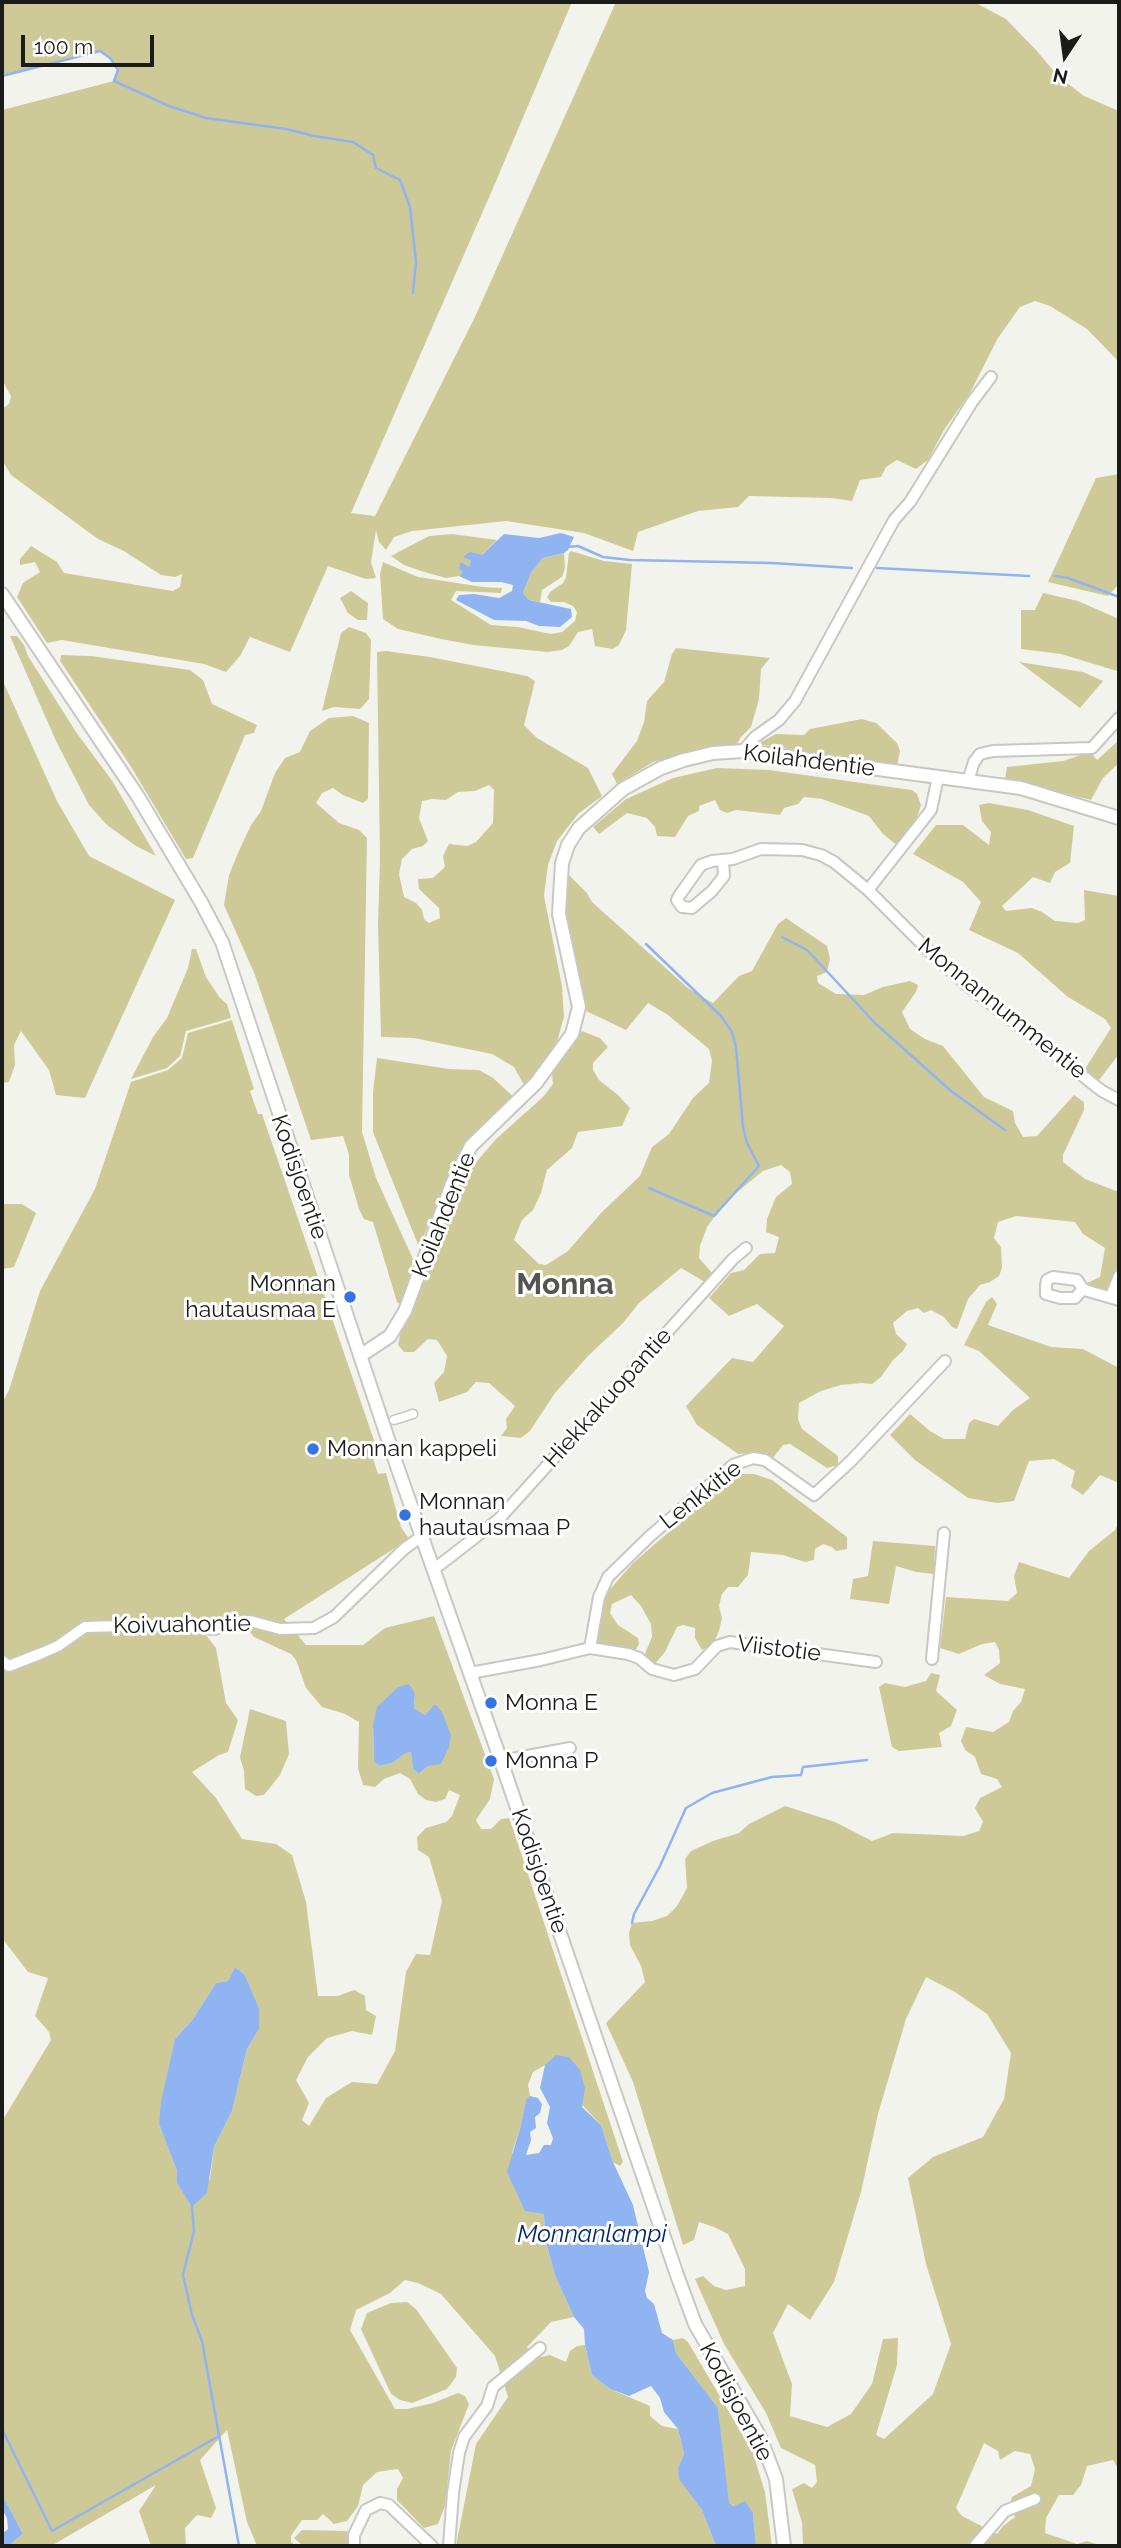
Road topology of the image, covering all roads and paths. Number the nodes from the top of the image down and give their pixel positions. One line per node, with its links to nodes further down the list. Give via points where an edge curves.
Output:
1 (991, 377): 4 (street, via 894,520 795,701)
2 (2, 594): 15 (street, Kodisjoentie, via 126,776 222,942)
3 (1119, 718): 6 (street, via 1092,748 980,754)
4 (743, 751): 5 (street, Koilahdentie); 15 (street, Koilahdentie, via 713,753 661,768 616,795 574,835 562,863 559,898 579,1007 572,1034 536,1083 471,1146 452,1184 405,1311 390,1336)
5 (938, 777): 6 (street, Koilahdentie); 9 (street, via 931,810)
6 (968, 781): 7 (street, Koilahdentie, via 1046,794)
7 (1119, 818)
8 (723, 861): 8 (street, Monnannummentie, via 702,865 678,896 682,907 692,908 712,891 724,876); 9 (street, Monnannummentie, via 761,849 802,850 834,862)
9 (867, 890): 10 (street, Monnannummentie, via 960,980)
10 (1119, 1100)
11 (746, 1248): 21 (street, Hiekkakuopantie, via 499,1519)
12 (1119, 1276): 14 (street)
13 (1083, 1289): 14 (street)
14 (1115, 1298)
15 (360, 1356): 20 (street, Kodisjoentie)
16 (945, 1361): 22 (street, Lenkkitie, via 814,1495 765,1460 753,1458 733,1465 608,1577 599,1597)
17 (413, 1414): 18 (street)
18 (394, 1420)
19 (944, 1533): 23 (street)
20 (422, 1536): 21 (street, Kodisjoentie); 24 (street, Koivuahontie, via 334,1617 314,1628 280,1629 250,1621 215,1629 85,1627 58,1646 9,1667)
21 (433, 1570): 26 (street, Kodisjoentie)
22 (590, 1648): 25 (street, Viistotie, via 628,1654 652,1669 674,1675 695,1670 717,1646 730,1642); 26 (street, Viistotie)
23 (932, 1659)
24 (2, 1661)
25 (876, 1662)
26 (470, 1673): 28 (street, Kodisjoentie)
27 (570, 1748): 28 (street)
28 (501, 1761): 34 (street, Kodisjoentie, via 691,2312 760,2437 776,2479)
29 (540, 2348): 33 (street, via 493,2387 487,2406 464,2437)
30 (1035, 2499): 35 (street, via 1005,2511)
31 (354, 2546): 32 (street, via 354,2535 366,2511 380,2502 389,2505)
32 (432, 2546)
33 (449, 2546)
34 (784, 2546)
35 (975, 2546)

